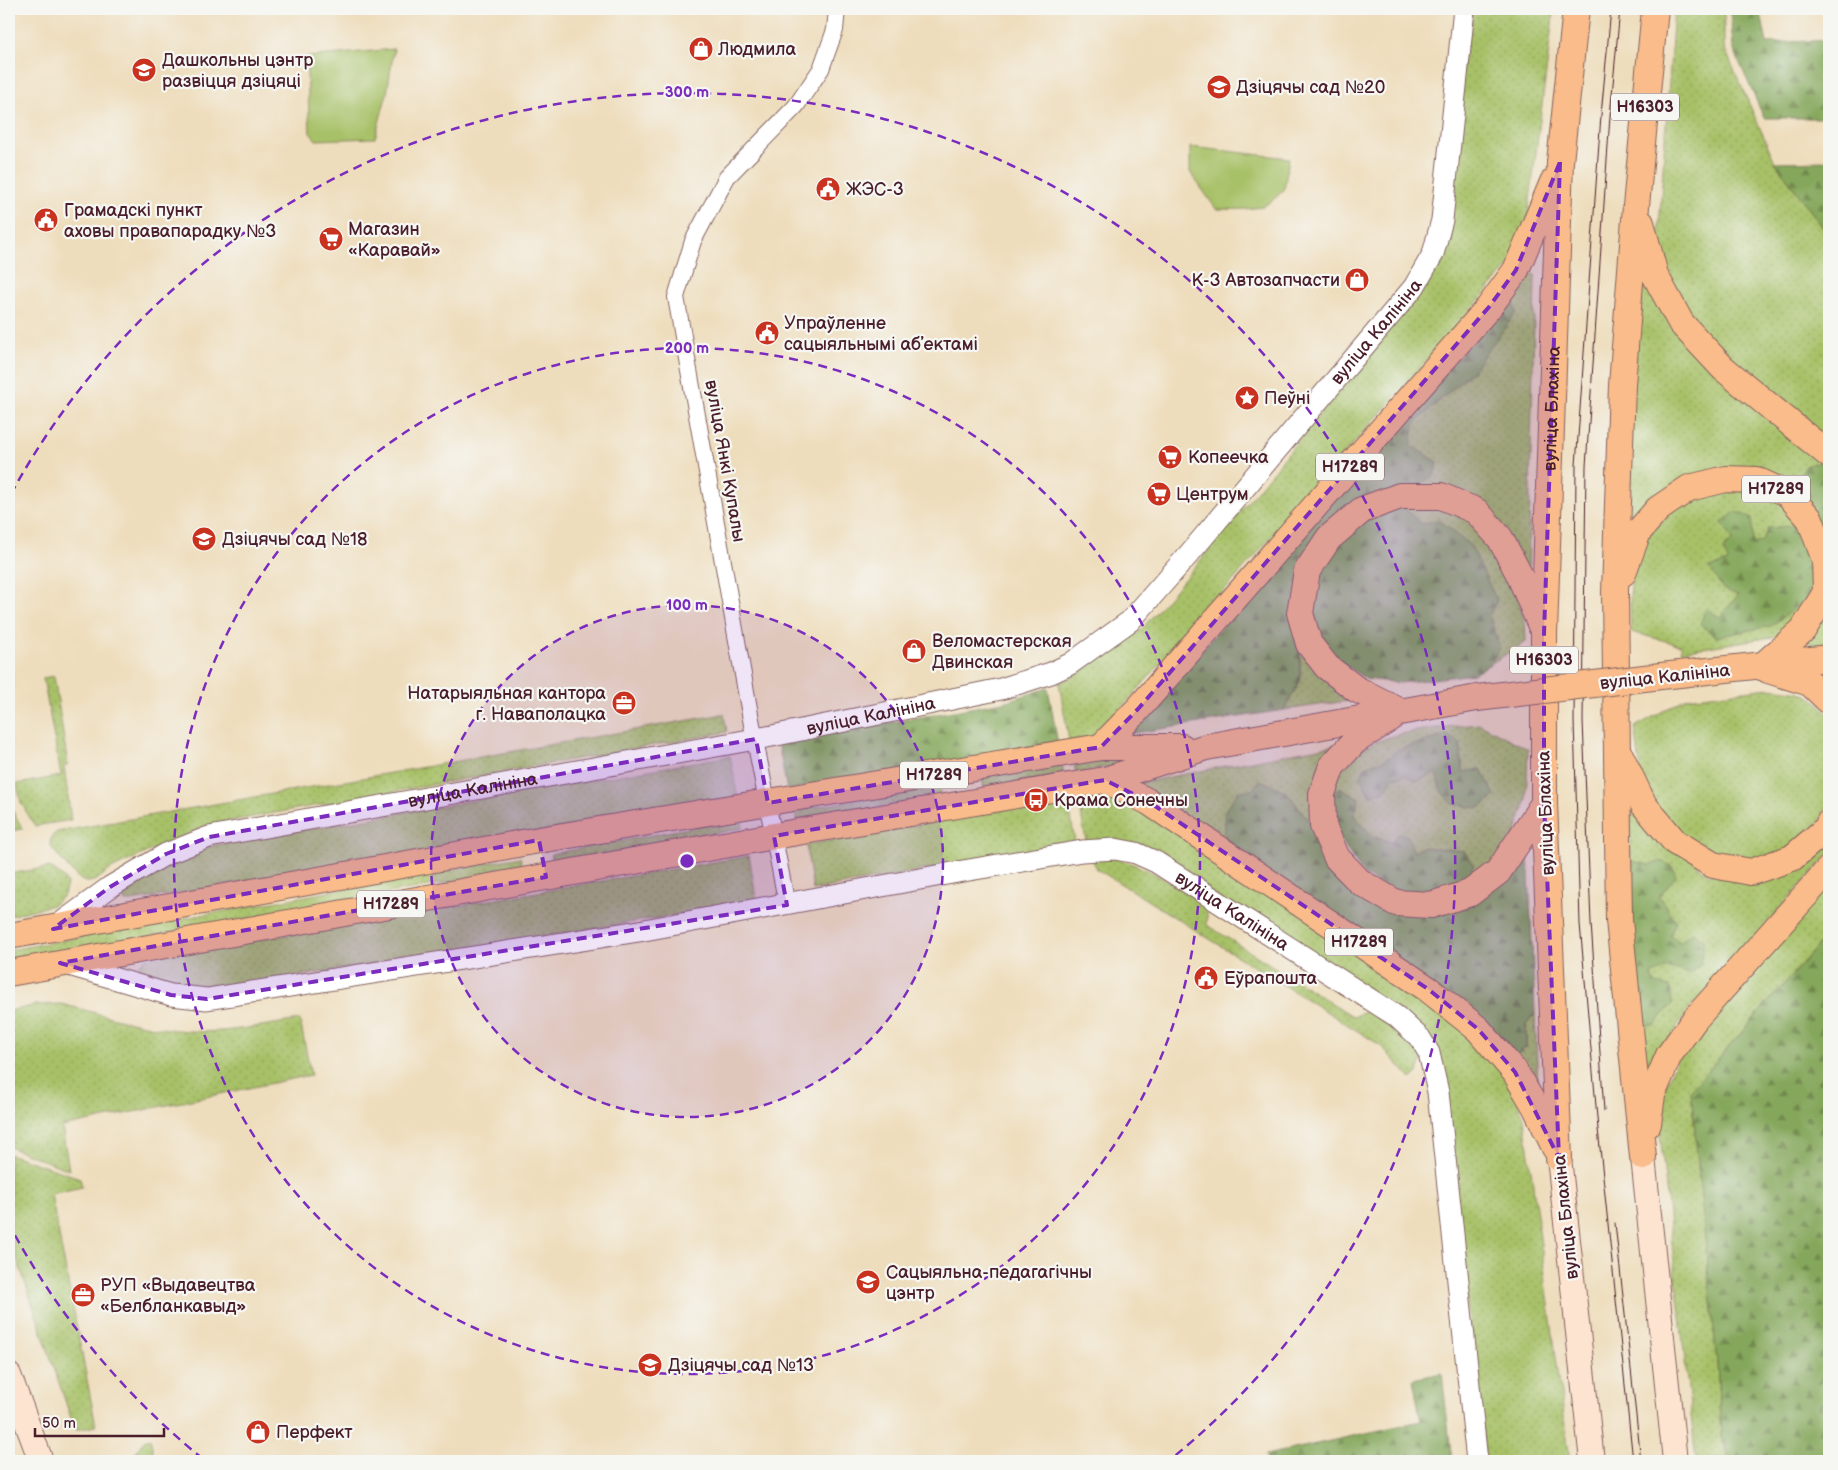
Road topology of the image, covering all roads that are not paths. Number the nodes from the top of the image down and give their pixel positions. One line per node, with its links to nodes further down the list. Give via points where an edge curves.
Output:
1 (837, 9): 14 (street, вуліца Янкі Купалы, via 835,30 822,69 796,106 727,177 693,241 676,297)
2 (1464, 9): 14 (street, вуліца Калініна, via 1442,220 1433,254 1414,287 1130,622 1070,664 1001,690)
3 (1576, 9): 5 (main road, Н16303)
4 (1655, 9): 6 (main road, Н16303)
5 (1560, 162): 9 (main road, вуліца Блахіна / Н16303); 15 (main road, Н17289, via 1516,270 1489,307 1138,709)
6 (1636, 206): 7 (main road, via 1655,275 1681,323 1723,368); 8 (main road, Н16303, via 1622,385)
7 (1829, 455)
8 (1615, 592): 11 (main road, Н17289, via 1638,532 1658,508 1689,488 1726,479 1756,480 1788,494 1810,519 1825,560 1826,592 1802,630); 17 (main road, Н16303)
9 (1544, 634): 13 (main road, Н17289, via 1500,538 1476,511 1442,496 1400,496 1362,510 1329,538 1306,571 1300,612 1309,644 1328,667 1356,689); 22 (main road, вуліца Блахіна / Н16303)
10 (1829, 658): 11 (main road, вуліца Калініна / Н17289)
11 (1760, 667): 12 (main road, Н17289, via 1810,683); 13 (main road, вуліца Калініна / Н17289, bridge, via 1477,698)
12 (1829, 701)
13 (1400, 712): 16 (main road, вуліца Калініна / Н17289); 22 (main road, Н17289, via 1355,741 1332,766 1322,794 1323,826 1336,858 1360,882 1396,903 1431,905 1470,893 1498,872)
14 (756, 739): 20 (street, вуліца Янкі Купалы); 29 (street, вуліца Калініна, via 209,837 166,854 110,887)
15 (1101, 747): 16 (main road, вуліца Калініна / Н17289); 18 (main road, вуліца Калініна / Н17289)
16 (1206, 747): 19 (main road, вуліца Калініна / Н17289)
17 (1617, 748): 23 (main road, via 1644,805 1675,842 1713,866 1751,872 1792,858); 35 (main road, Н16303, via 1619,920)
18 (964, 770): 20 (main road, вуліца Калініна / Н17289); 21 (main road)
19 (1105, 780): 21 (main road, вуліца Калініна / Н17289); 36 (main road, Н17289, via 1148,802 1428,989 1478,1029 1515,1072)
20 (768, 803): 24 (street, вуліца Янкі Купалы); 25 (main road, вуліца Калініна / Н17289)
21 (970, 803): 24 (main road, вуліца Калініна / Н17289)
22 (1544, 803): 36 (main road, вуліца Блахіна / Н16303)
23 (1829, 823)
24 (774, 836): 27 (main road, вуліца Калініна / Н17289); 28 (street, вуліца Янкі Купалы)
25 (539, 840): 27 (main road); 29 (main road, вуліца Калініна / Н17289)
26 (1829, 869): 35 (main road, via 1696,1019 1669,1055 1652,1095)
27 (546, 877): 31 (main road, вуліца Калініна / Н17289)
28 (787, 905): 34 (street, вуліца Калініна, via 207,999); 39 (street, вуліца Калініна, via 962,871 1082,851 1115,849 1156,862 1396,1016 1420,1038 1429,1054 1438,1092)
29 (53, 929): 30 (main road, вуліца Калініна / Н17289)
30 (9, 936)
31 (148, 947): 32 (main road, вуліца Калініна / Н17289); 34 (street, via 132,964 133,974)
32 (60, 962): 33 (main road, вуліца Калініна / Н17289); 34 (street, вуліца Калініна)
33 (9, 973)
34 (148, 989)
35 (1643, 1157): 41 (main road)
36 (1559, 1158): 40 (main road, вуліца Блахіна)
37 (9, 1376): 38 (main road)
38 (41, 1461)
39 (1477, 1461)
40 (1592, 1461)
41 (1675, 1461)

